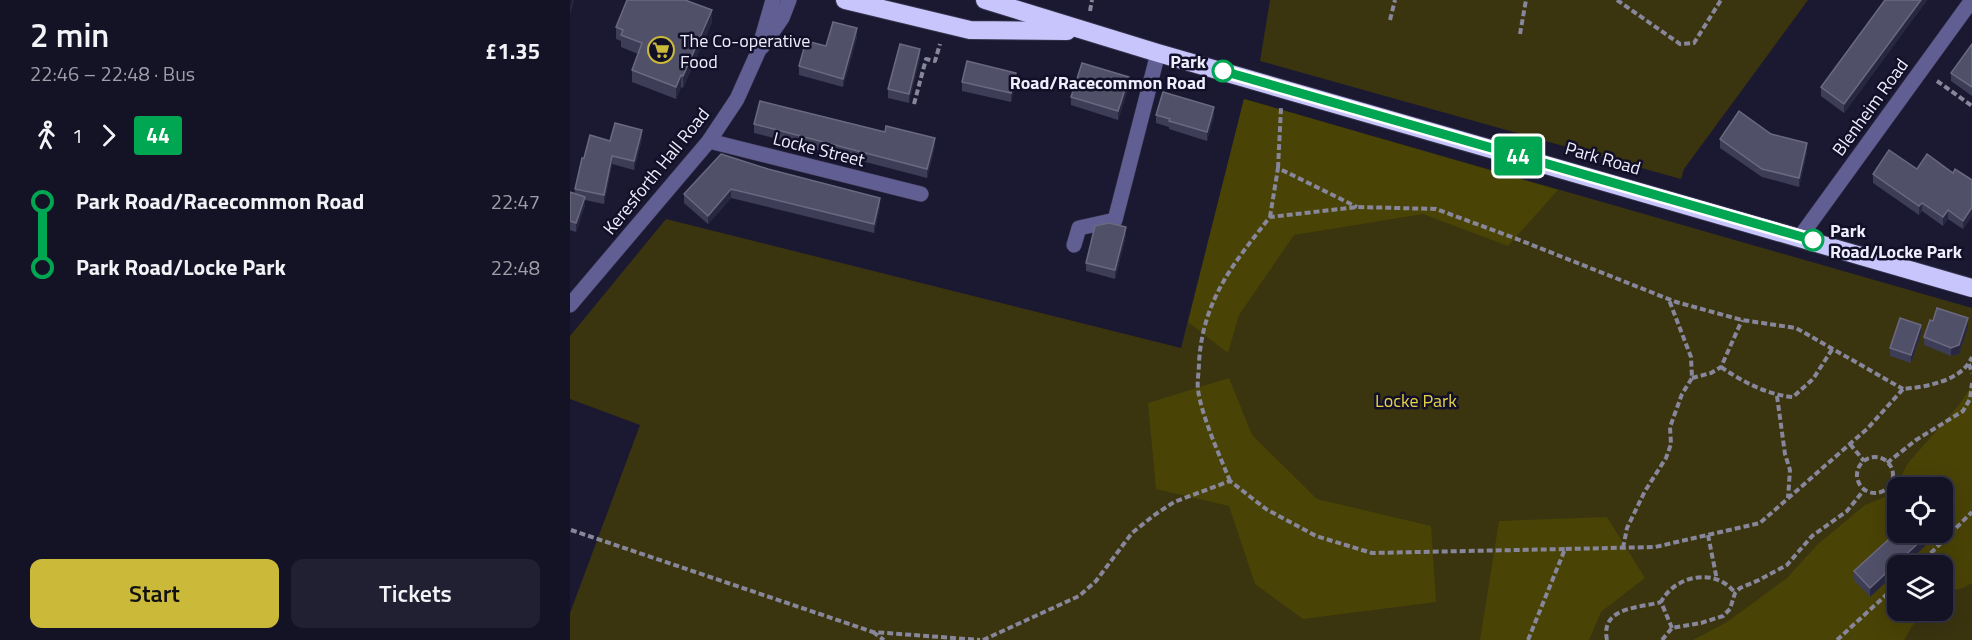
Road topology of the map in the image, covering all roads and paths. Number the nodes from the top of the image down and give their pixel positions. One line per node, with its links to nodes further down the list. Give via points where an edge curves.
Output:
1 (773, 0): 16 (street, Keresforth Hall Road)
2 (789, 0): 16 (street, Keresforth Hall Road)
3 (845, 0): 10 (highway, Park Road)
4 (985, 0): 14 (highway, Park Road)
5 (1395, 0): 12 (path)
6 (1526, 0): 15 (path)
7 (1617, 0): 8 (path, via 1680,44 1694,42)
8 (1721, 0)
9 (1972, 0): 18 (street, Blenheim Road)
10 (885, 4): 11 (highway, Park Road)
11 (904, 7): 13 (highway, Park Road)
12 (1390, 20)
13 (944, 26): 14 (highway, Park Road, via 970,30); 20 (path, via 935,61 926,59)
14 (1084, 31): 17 (highway, Park Road)
15 (1520, 34)
16 (759, 52): 22 (street, Keresforth Hall Road, via 738,99)
17 (1158, 52): 19 (highway, Park Road); 28 (street, via 1115,220 1079,228)
18 (1921, 70): 21 (path); 27 (street, Blenheim Road)
19 (1282, 88): 23 (path); 27 (highway, Park Road)
20 (914, 104)
21 (1972, 106)
22 (709, 141): 24 (street, Locke Street); 31 (street, Keresforth Hall Road)
23 (1278, 168): 25 (path); 26 (path)
24 (921, 194)
25 (1358, 207): 26 (path); 30 (path, via 1436,209)
26 (1270, 217): 45 (path, via 1233,263 1212,303 1200,347 1198,389)
27 (1800, 237): 29 (highway, Park Road)
28 (1074, 245)
29 (1972, 288)
30 (1669, 300): 32 (path); 38 (path, via 1691,357)
31 (570, 305)
32 (1742, 320): 33 (path, via 1796,328); 36 (path)
33 (1833, 348): 40 (path); 41 (path, via 1813,379 1793,397)
34 (1972, 358): 35 (path)
35 (1969, 364): 37 (path); 40 (path, via 1945,380)
36 (1721, 368): 38 (path); 41 (path)
37 (1972, 373)
38 (1692, 378): 51 (path, via 1670,427 1671,444 1666,458 1627,528)
39 (1972, 383): 44 (path, via 1963,411)
40 (1903, 389): 42 (path)
41 (1778, 396): 47 (path, via 1790,470)
42 (1850, 444): 43 (path); 47 (path)
43 (1864, 461): 44 (path, via 1875,458); 46 (path, via 1857,475)
44 (1887, 463): 46 (path, via 1893,477 1887,488 1876,493)
45 (1230, 481): 52 (path, via 1266,509 1316,536 1372,553); 61 (path, via 1174,502 1131,532 1096,581 1079,596)
46 (1864, 490): 55 (path, via 1847,511 1812,536 1787,565)
47 (1788, 499): 50 (path, via 1760,523)
48 (1972, 512): 53 (path)
49 (572, 530): 59 (path)
50 (1708, 535): 51 (path, via 1655,547); 54 (path)
51 (1623, 548): 52 (path)
52 (1564, 549): 62 (path)
53 (1929, 555)
54 (1717, 580): 55 (path, via 1730,585); 57 (path, via 1686,580 1674,586)
55 (1735, 593): 58 (path, via 1723,616)
56 (1887, 594): 65 (path)
57 (1661, 602): 58 (path); 63 (path, via 1619,612 1607,628)
58 (1672, 628): 64 (path)
59 (873, 632): 60 (path); 61 (path)
60 (884, 640)
61 (982, 640)
62 (1528, 640)
63 (1607, 640)
64 (1662, 640)
65 (1837, 640)

